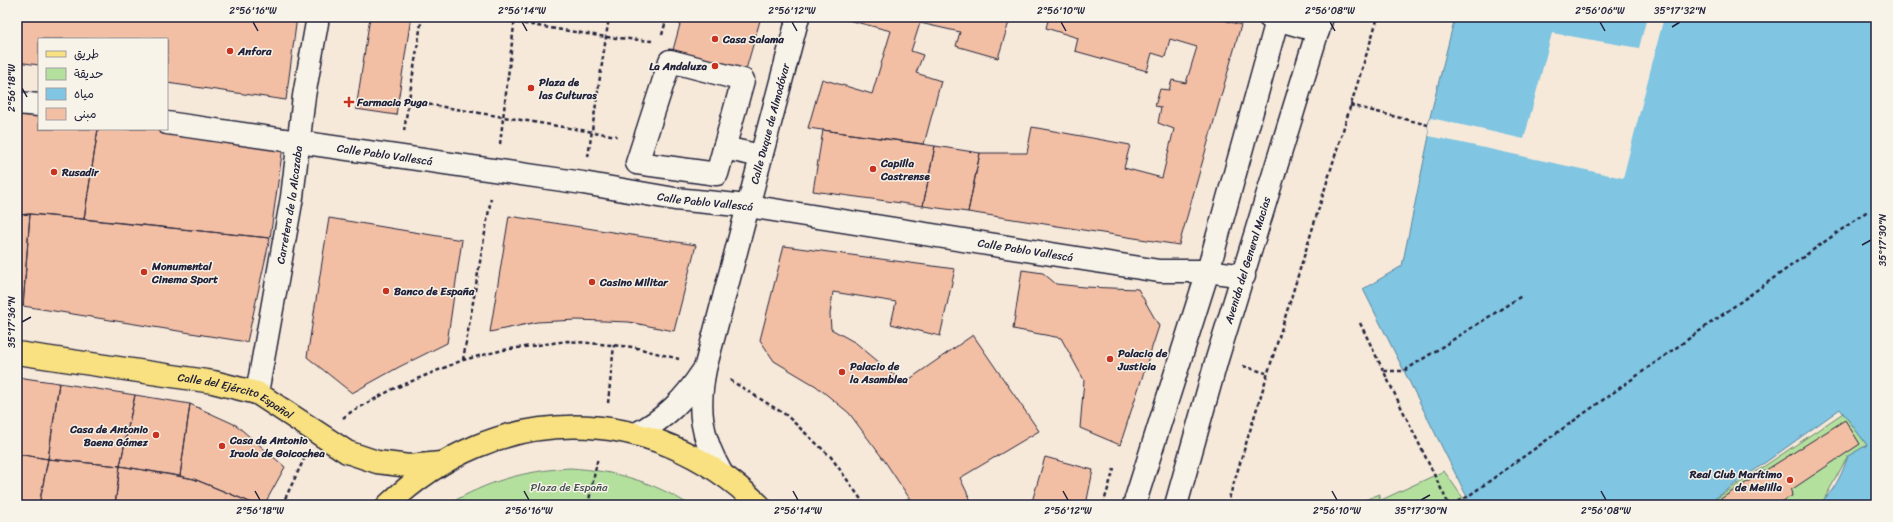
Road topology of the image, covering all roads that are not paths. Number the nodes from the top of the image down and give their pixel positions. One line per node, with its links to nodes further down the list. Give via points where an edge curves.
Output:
1 (318, 17): 8 (street, Carretera de la Alcazaba)
2 (798, 17): 10 (street, Calle Duque de Almodóvar)
3 (1275, 18): 4 (street); 12 (street)
4 (1320, 24): 13 (street, Avenida del General Macias)
5 (17, 103): 6 (street)
6 (38, 105)
7 (168, 123): 8 (street, Calle Pablo Vallescá)
8 (299, 142): 11 (street, Calle Pablo Vallescá, via 583,183 675,199); 16 (street, Carretera de la Alcazaba, via 292,197)
9 (724, 148): 9 (street, via 743,80 670,61 637,163 716,174); 10 (street)
10 (761, 156): 11 (street, Calle Duque de Almodóvar)
11 (748, 206): 12 (street, Calle Pablo Vallescá, via 1159,271); 15 (street, Calle Duque de Almodóvar)
12 (1208, 271): 13 (street, Calle Pablo Vallescá); 22 (street)
13 (1244, 276): 23 (street, Avenida del General Macias, via 1217,359)
14 (17, 353): 16 (main road, Calle del Ejército Español, via 213,382)
15 (704, 368): 17 (street, Calle Duque de Almodóvar, via 692,389 675,407 657,423); 19 (street, Calle Duque de Almodóvar, via 701,412 704,434 711,455)
16 (257, 392): 18 (main road, Calle del Ejército Español, via 347,452 377,462 409,466)
17 (636, 434): 18 (main road, via 581,427 533,430 486,442); 19 (main road, via 681,450)
18 (441, 462): 20 (main road, via 420,476)
19 (722, 474): 21 (main road)
20 (388, 505)
21 (759, 505)
22 (1134, 505)
23 (1176, 505)

